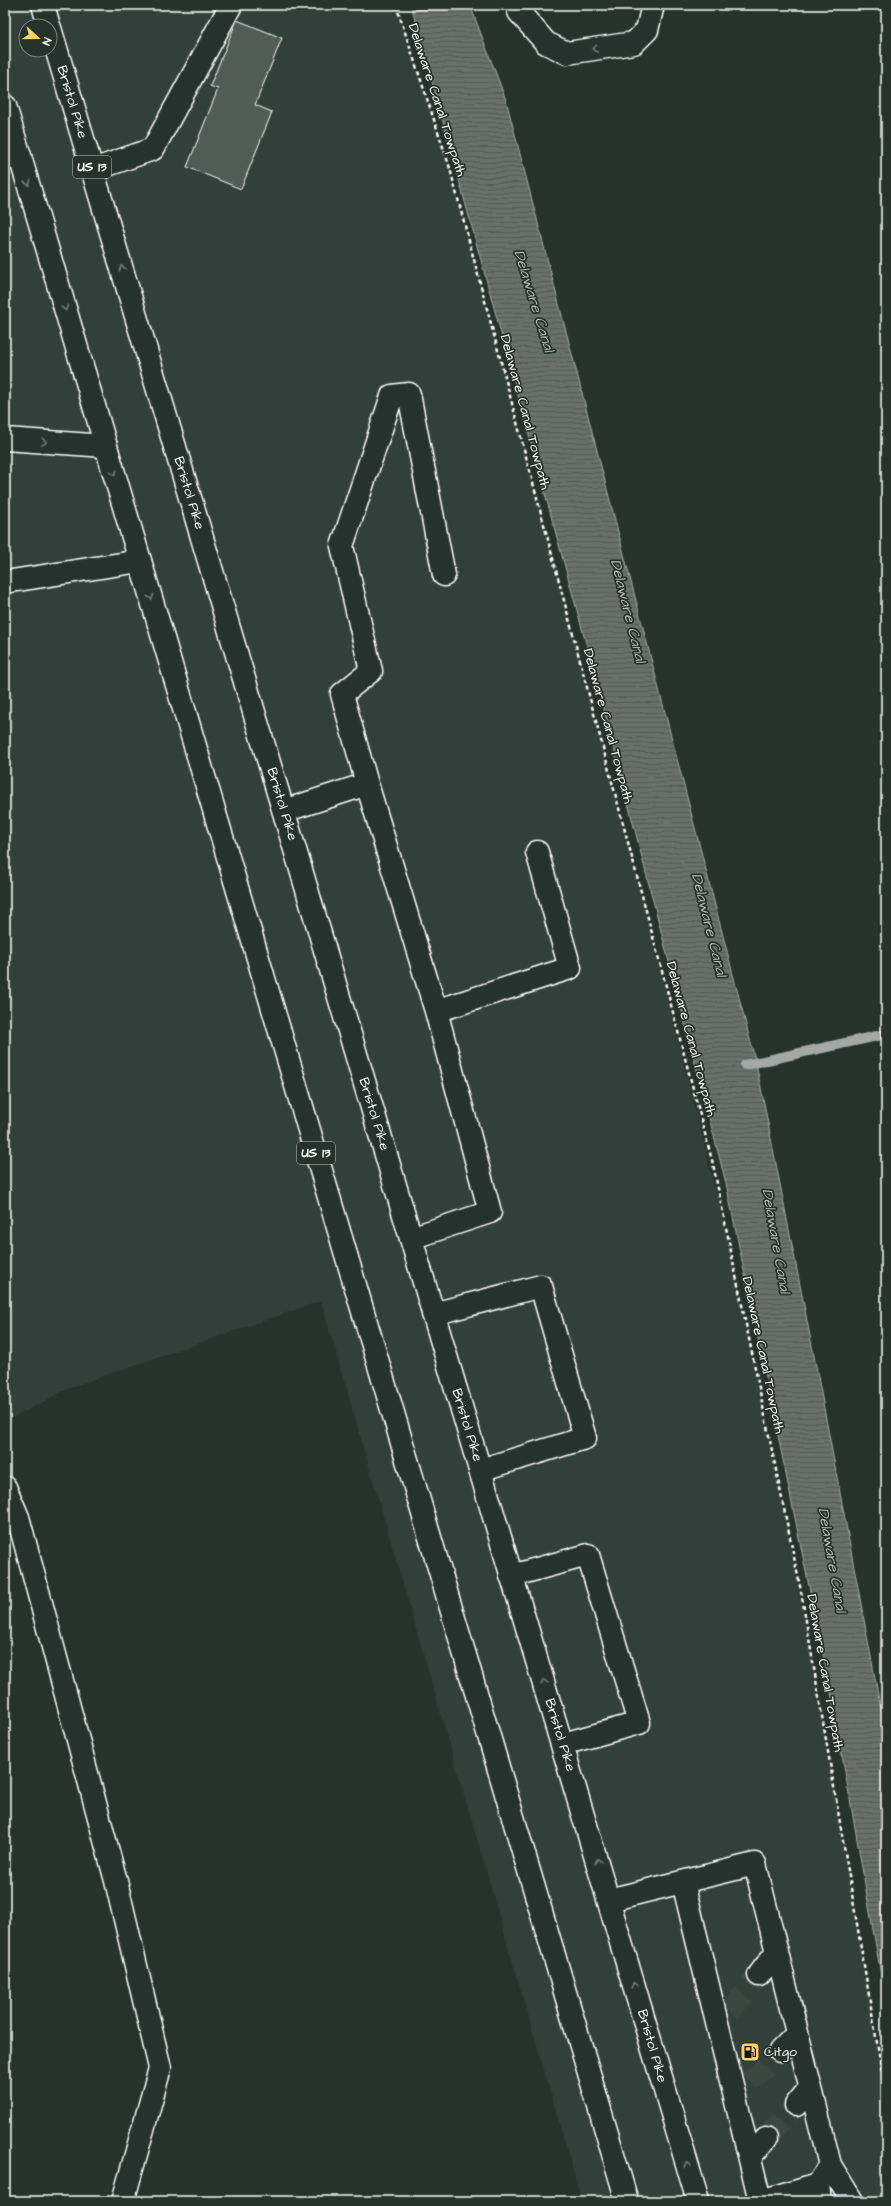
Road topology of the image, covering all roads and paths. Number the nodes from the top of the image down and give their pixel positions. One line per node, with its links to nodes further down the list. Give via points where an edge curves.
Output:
1 (43, 5): 6 (main road, Bristol Pike / US 13)
2 (231, 5): 10 (main road, via 153,149)
3 (396, 5): 33 (path, Delaware Canal Towpath, via 449,165 713,1164 801,1591)
4 (518, 5): 5 (main road, one-way to 4, via 647,30 634,43 567,53 546,43 519,12)
5 (653, 5)
6 (47, 18)
7 (58, 54): 10 (main road, Bristol Pike / US 13)
8 (5, 106): 9 (main road, US 13)
9 (12, 157): 12 (main road, US 13, one-way to 12)
10 (93, 170): 17 (main road, Bristol Pike / US 13, one-way to 10)
11 (5, 439): 12 (main road, one-way to 12)
12 (106, 446): 13 (main road, US 13, one-way to 13)
13 (140, 561): 15 (main road); 40 (main road, US 13, one-way to 40)
14 (444, 575): 16 (main road, via 409,394 392,396 342,546 371,671 342,694)
15 (5, 582)
16 (367, 784): 17 (main road); 19 (main road)
17 (284, 811): 20 (main road, Bristol Pike / US 13)
18 (537, 852): 19 (main road, via 570,968)
19 (436, 1011): 20 (main road, via 490,1212)
20 (411, 1238): 21 (main road, Bristol Pike / US 13)
21 (433, 1314): 22 (main road, Bristol Pike / US 13); 22 (main road, via 541,1286 585,1438)
22 (480, 1470): 24 (main road, Bristol Pike / US 13)
23 (5, 1487): 39 (main road, via 18,1517 114,1873 160,2068)
24 (511, 1576): 25 (main road, Bristol Pike / US 13, one-way to 24); 25 (main road, via 588,1555 639,1723)
25 (563, 1744): 27 (main road, Bristol Pike / US 13, one-way to 25)
26 (683, 1882): 27 (main road); 28 (main road, via 755,1864); 36 (main road, via 743,2089)
27 (609, 1900): 41 (main road, Bristol Pike / US 13, one-way to 27)
28 (777, 1951): 29 (main road); 30 (main road)
29 (759, 1975)
30 (797, 2034): 31 (main road); 32 (main road)
31 (780, 2051)
32 (810, 2088): 34 (main road); 37 (main road)
33 (886, 2096)
34 (796, 2105)
35 (766, 2139): 36 (main road)
36 (750, 2158): 42 (main road)
37 (830, 2165): 38 (main road); 44 (main road)
38 (819, 2193): 43 (main road)
39 (122, 2201)
40 (627, 2201)
41 (698, 2201)
42 (760, 2201)
43 (764, 2201)
44 (852, 2201)

